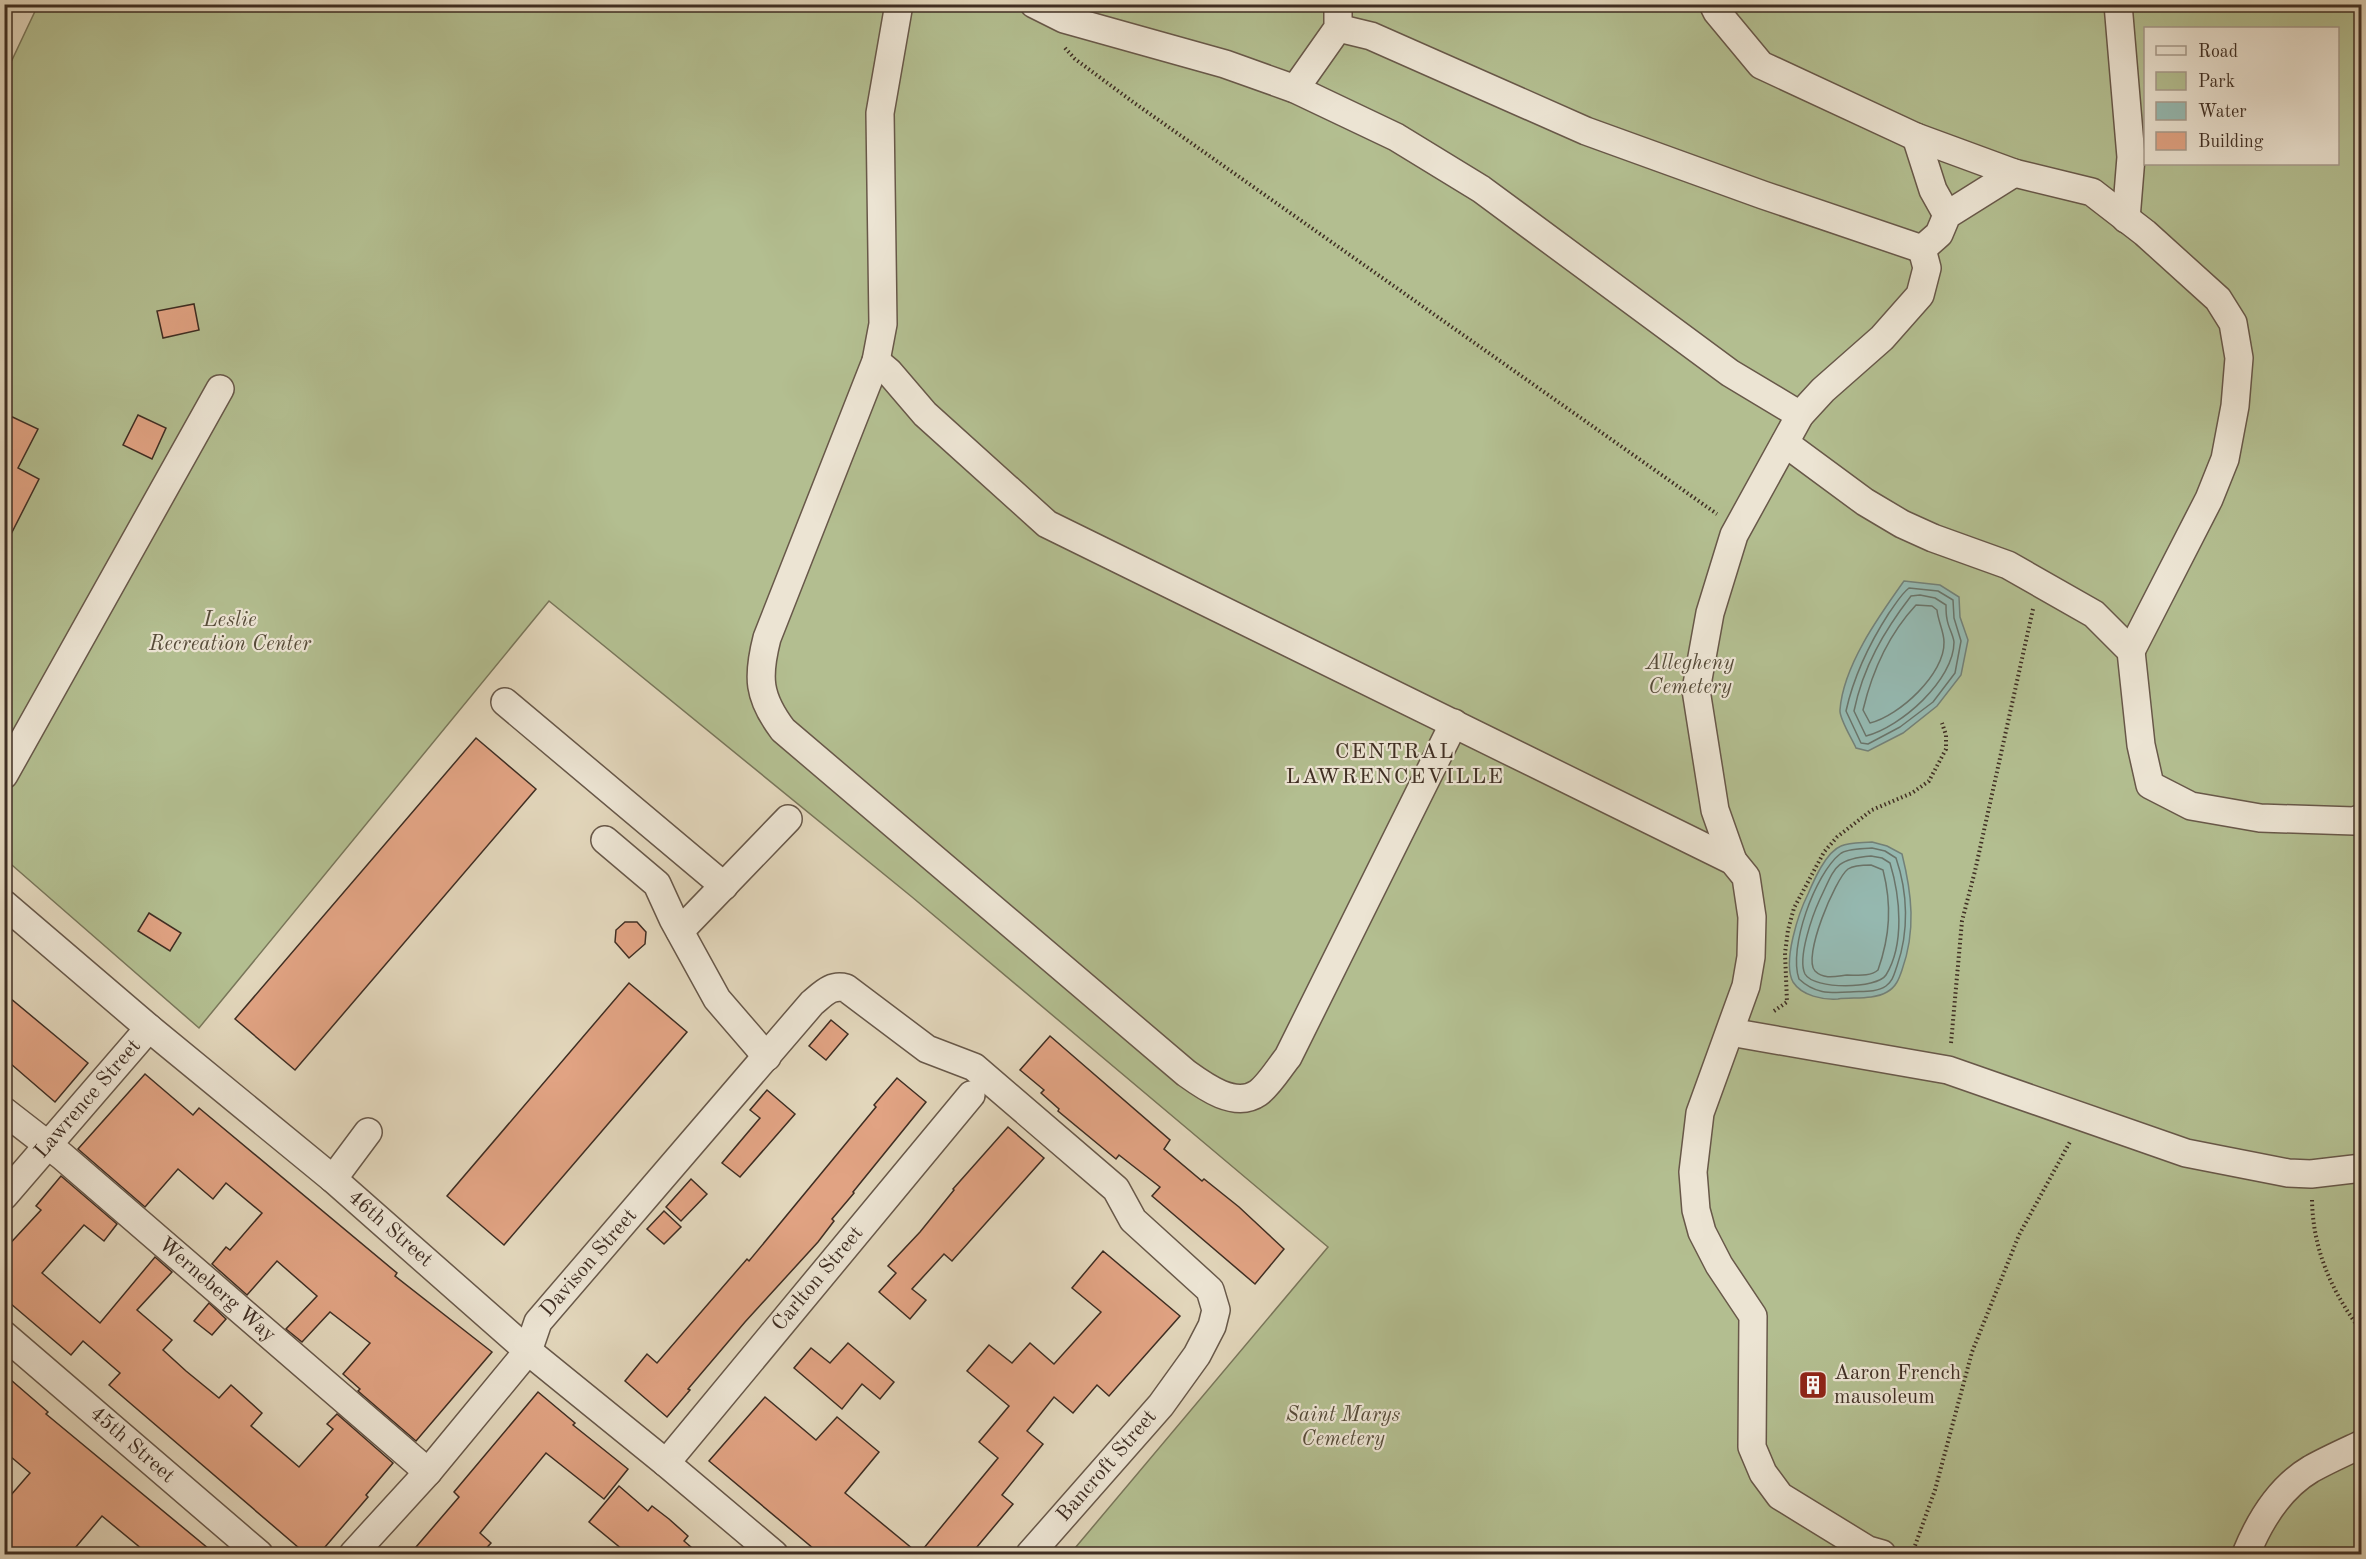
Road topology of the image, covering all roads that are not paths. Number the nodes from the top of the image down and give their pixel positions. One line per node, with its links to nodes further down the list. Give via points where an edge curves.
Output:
1 (898, 4): 12 (street, via 880,113 883,324)
2 (1034, 4): 6 (street, via 1064,19 1225,64)
3 (1713, 4): 7 (street, via 1761,65)
4 (2118, 4): 10 (street, via 2131,157)
5 (1338, 16): 6 (street); 11 (street, via 1371,36 1587,131)
6 (1295, 89): 14 (street, via 1396,137 1481,189 1730,373)
7 (1916, 137): 8 (street); 9 (street, via 1933,190)
8 (2014, 173): 9 (street); 10 (street, via 2092,192)
9 (1947, 215): 11 (street, via 1939,234)
10 (2126, 219): 16 (street, via 2218,299 2233,323 2239,358 2225,459 2209,499)
11 (1922, 249): 14 (street, via 1927,268 1920,296 1882,338)
12 (876, 361): 18 (street, via 925,414 1047,524); 18 (street, via 767,638 760,665 762,692 771,715 805,750 1206,1087 1234,1098 1248,1097 1258,1093 1288,1057)
13 (220, 389): 19 (street)
14 (1800, 415): 15 (street)
15 (1785, 443): 16 (street, via 1902,524 2008,565 2094,614); 23 (street, via 1734,535 1710,613 1696,690 1716,810)
16 (2131, 651): 20 (street, via 2141,745 2150,784 2191,806 2260,818)
17 (505, 702): 24 (street)
18 (1454, 723): 23 (street)
19 (4, 775)
20 (2361, 818)
21 (788, 819): 24 (street)
22 (605, 840): 26 (street, via 657,884)
23 (1733, 861): 29 (street, via 1746,877 1752,917 1746,987)
24 (724, 886): 26 (street)
25 (4, 904): 28 (street, 46th Street)
26 (680, 931): 30 (street, via 717,999)
27 (812, 1003): 30 (street, Davison Street); 46 (street, Bancroft Street, via 829,989 846,988 927,1049 974,1067 1116,1189 1133,1220 1210,1290 1216,1310 1197,1355 1161,1405)
28 (149, 1028): 34 (street, Lawrence Street); 36 (street, 46th Street)
29 (1730, 1032): 35 (street, via 1948,1070 2186,1153 2288,1173); 47 (street, via 1700,1113 1693,1172 1702,1232 1753,1316 1752,1447 1763,1473 1780,1496 1868,1550)
30 (767, 1057): 39 (street, Davison Street, via 538,1322)
31 (970, 1095): 41 (street, Carlton Street)
32 (4, 1110): 34 (street, Werneberg Way)
33 (368, 1132): 36 (street)
34 (48, 1145): 37 (street, Lawrence Street); 42 (street, Werneberg Way)
35 (2361, 1168)
36 (333, 1179): 39 (street, 46th Street)
37 (4, 1196)
38 (4, 1335): 43 (street, 45th Street)
39 (528, 1351): 41 (street, 46th Street); 42 (street, Davison Street)
40 (2361, 1444): 48 (street, via 2309,1470 2277,1498 2257,1527)
41 (666, 1463): 45 (street, 46th Street)
42 (428, 1472): 44 (street, Davison Street)
43 (259, 1554)
44 (353, 1554)
45 (774, 1554)
46 (1030, 1554)
47 (1882, 1554)
48 (2246, 1554)

